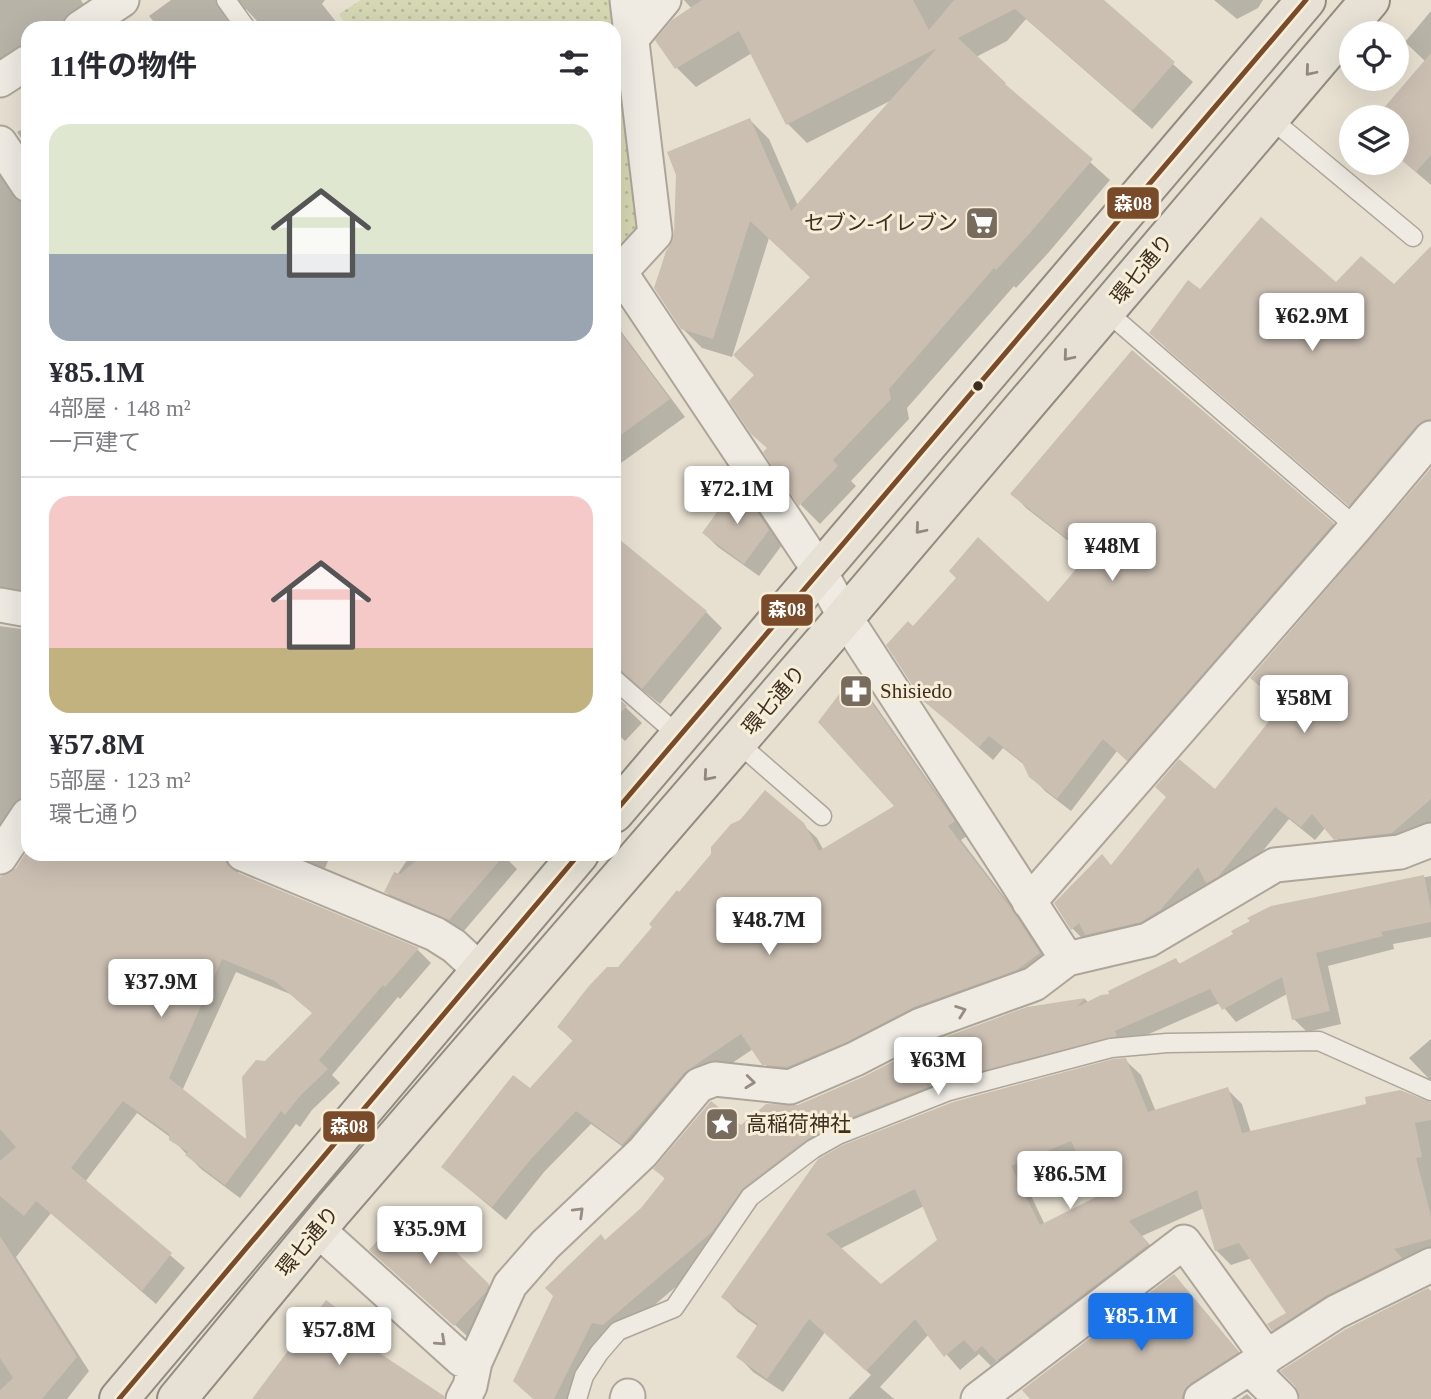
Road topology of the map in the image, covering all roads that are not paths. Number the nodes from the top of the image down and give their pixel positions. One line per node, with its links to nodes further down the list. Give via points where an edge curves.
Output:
1 (122, 0): 7 (street)
2 (226, 0): 8 (lane)
3 (627, 0): 9 (street)
4 (664, 0): 9 (street)
5 (1306, 0): 21 (main road)
6 (1370, 0): 12 (main road, 環七通り, one-way to 12)
7 (93, 21)
8 (241, 21)
9 (633, 37): 16 (street, via 655,234)
10 (21, 66): 11 (street)
11 (0, 80)
12 (1270, 118): 15 (lane); 18 (main road, 環七通り)
13 (0, 143): 14 (street)
14 (21, 174)
15 (1413, 237)
16 (621, 270)
17 (621, 280): 21 (street)
18 (1106, 311): 20 (lane); 24 (main road, 環七通り, one-way to 24)
19 (1431, 438): 20 (street)
20 (1356, 527): 35 (street)
21 (819, 570): 24 (street); 26 (main road)
22 (0, 605): 23 (street)
23 (21, 609)
24 (845, 617): 27 (main road, 環七通り); 35 (street)
25 (621, 686): 26 (lane)
26 (680, 736): 28 (main road)
27 (737, 742): 29 (lane); 39 (main road, 環七通り, one-way to 39)
28 (621, 805)
29 (822, 816)
30 (21, 826): 32 (street)
31 (1431, 840): 36 (street, via 1400,852 1275,865 1148,940)
32 (0, 857)
33 (260, 861): 37 (street, via 435,934)
34 (573, 861): 37 (main road, 環七通り)
35 (1029, 902): 36 (street)
36 (1067, 959): 42 (street, one-way to 36, via 510,1284 643,1152 699,1085 715,1079 790,1087 921,1025 1034,984)
37 (480, 970): 43 (main road, 環七通り)
38 (1431, 1091): 46 (lane, via 1319,1041 1111,1048 949,1091 838,1135 750,1197 674,1308 618,1331 584,1376)
39 (317, 1229): 42 (street, one-way to 42, via 463,1360); 44 (main road, 環七通り)
40 (1431, 1265): 41 (street, via 1336,1312)
41 (1259, 1362): 47 (street, via 1184,1242); 48 (street); 49 (street)
42 (475, 1363): 45 (street)
43 (119, 1399)
44 (177, 1399)
45 (463, 1399)
46 (577, 1399)
47 (978, 1399)
48 (1201, 1399)
49 (1281, 1399)

